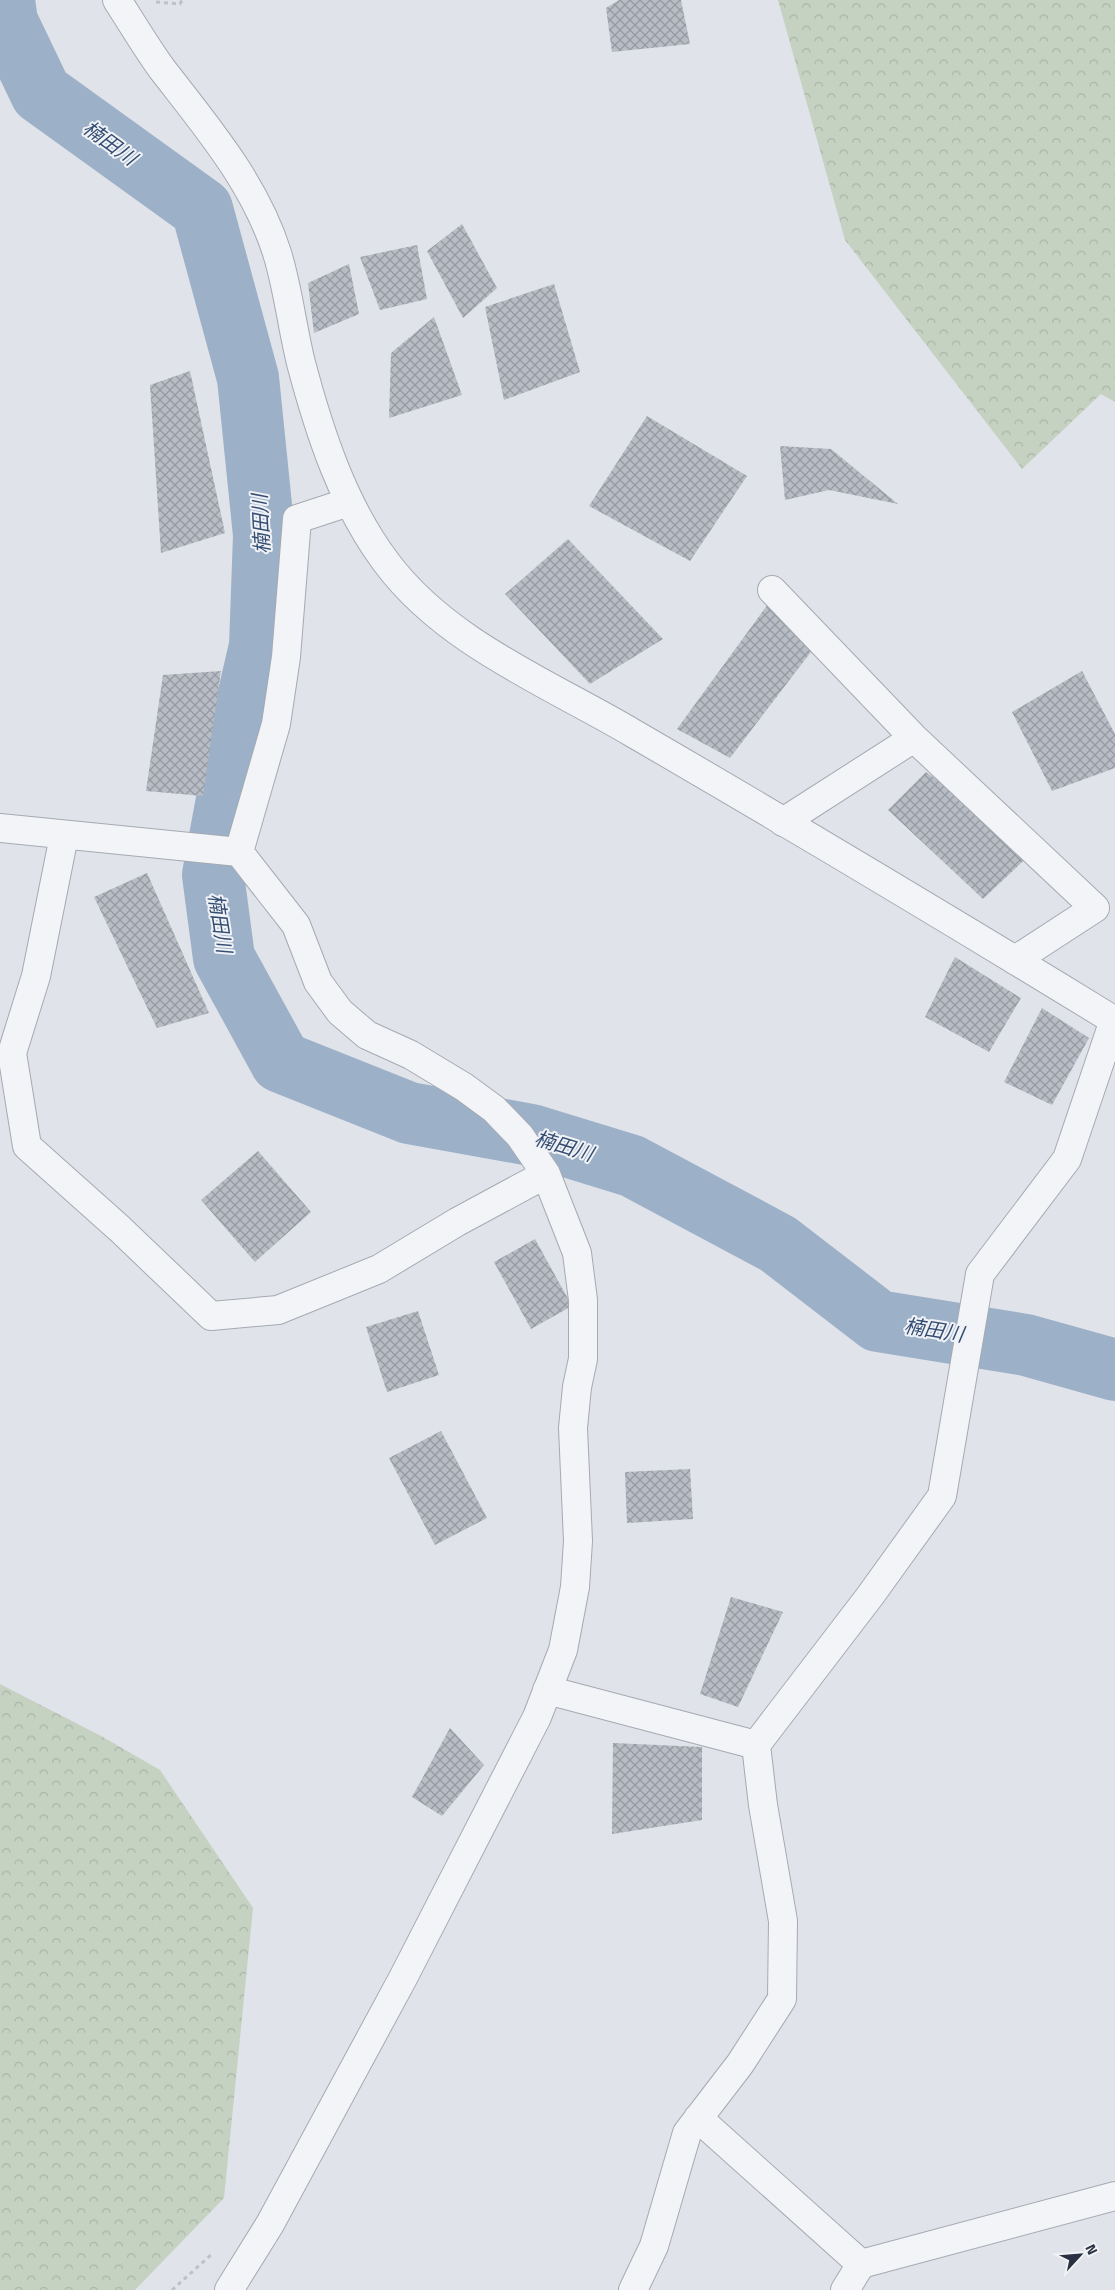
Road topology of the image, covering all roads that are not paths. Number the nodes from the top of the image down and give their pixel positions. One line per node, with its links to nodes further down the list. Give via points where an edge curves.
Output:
1 (117, 0): 2 (street, via 159,65 214,134 249,189 277,252 301,363 320,426)
2 (349, 502): 5 (street, via 386,563 429,608 497,658 628,730); 8 (street, via 297,519 286,658 276,724)
3 (772, 590): 4 (street)
4 (914, 738): 5 (street); 9 (street, via 1095,908)
5 (783, 822): 9 (street)
6 (0, 828): 7 (street)
7 (64, 836): 8 (street); 11 (street, via 36,976 12,1053 27,1146 211,1316 278,1310 379,1269)
8 (231, 852): 11 (street, via 296,925 318,982 340,1012 367,1035 411,1055 494,1109 520,1136)
9 (1015, 960): 10 (street)
10 (1115, 1021): 13 (street, via 1067,1159 980,1274 942,1496)
11 (546, 1174): 12 (street, via 577,1252 583,1300 583,1359 573,1428 578,1541 575,1587 563,1650)
12 (547, 1690): 13 (street); 17 (street, via 537,1717 403,1978 270,2224)
13 (756, 1745): 14 (street, via 783,1921 782,1999 740,2064)
14 (698, 2118): 16 (street); 18 (street, via 687,2133 654,2246)
15 (1115, 2196): 16 (street)
16 (861, 2264): 19 (street)
17 (229, 2290)
18 (633, 2290)
19 (845, 2290)

